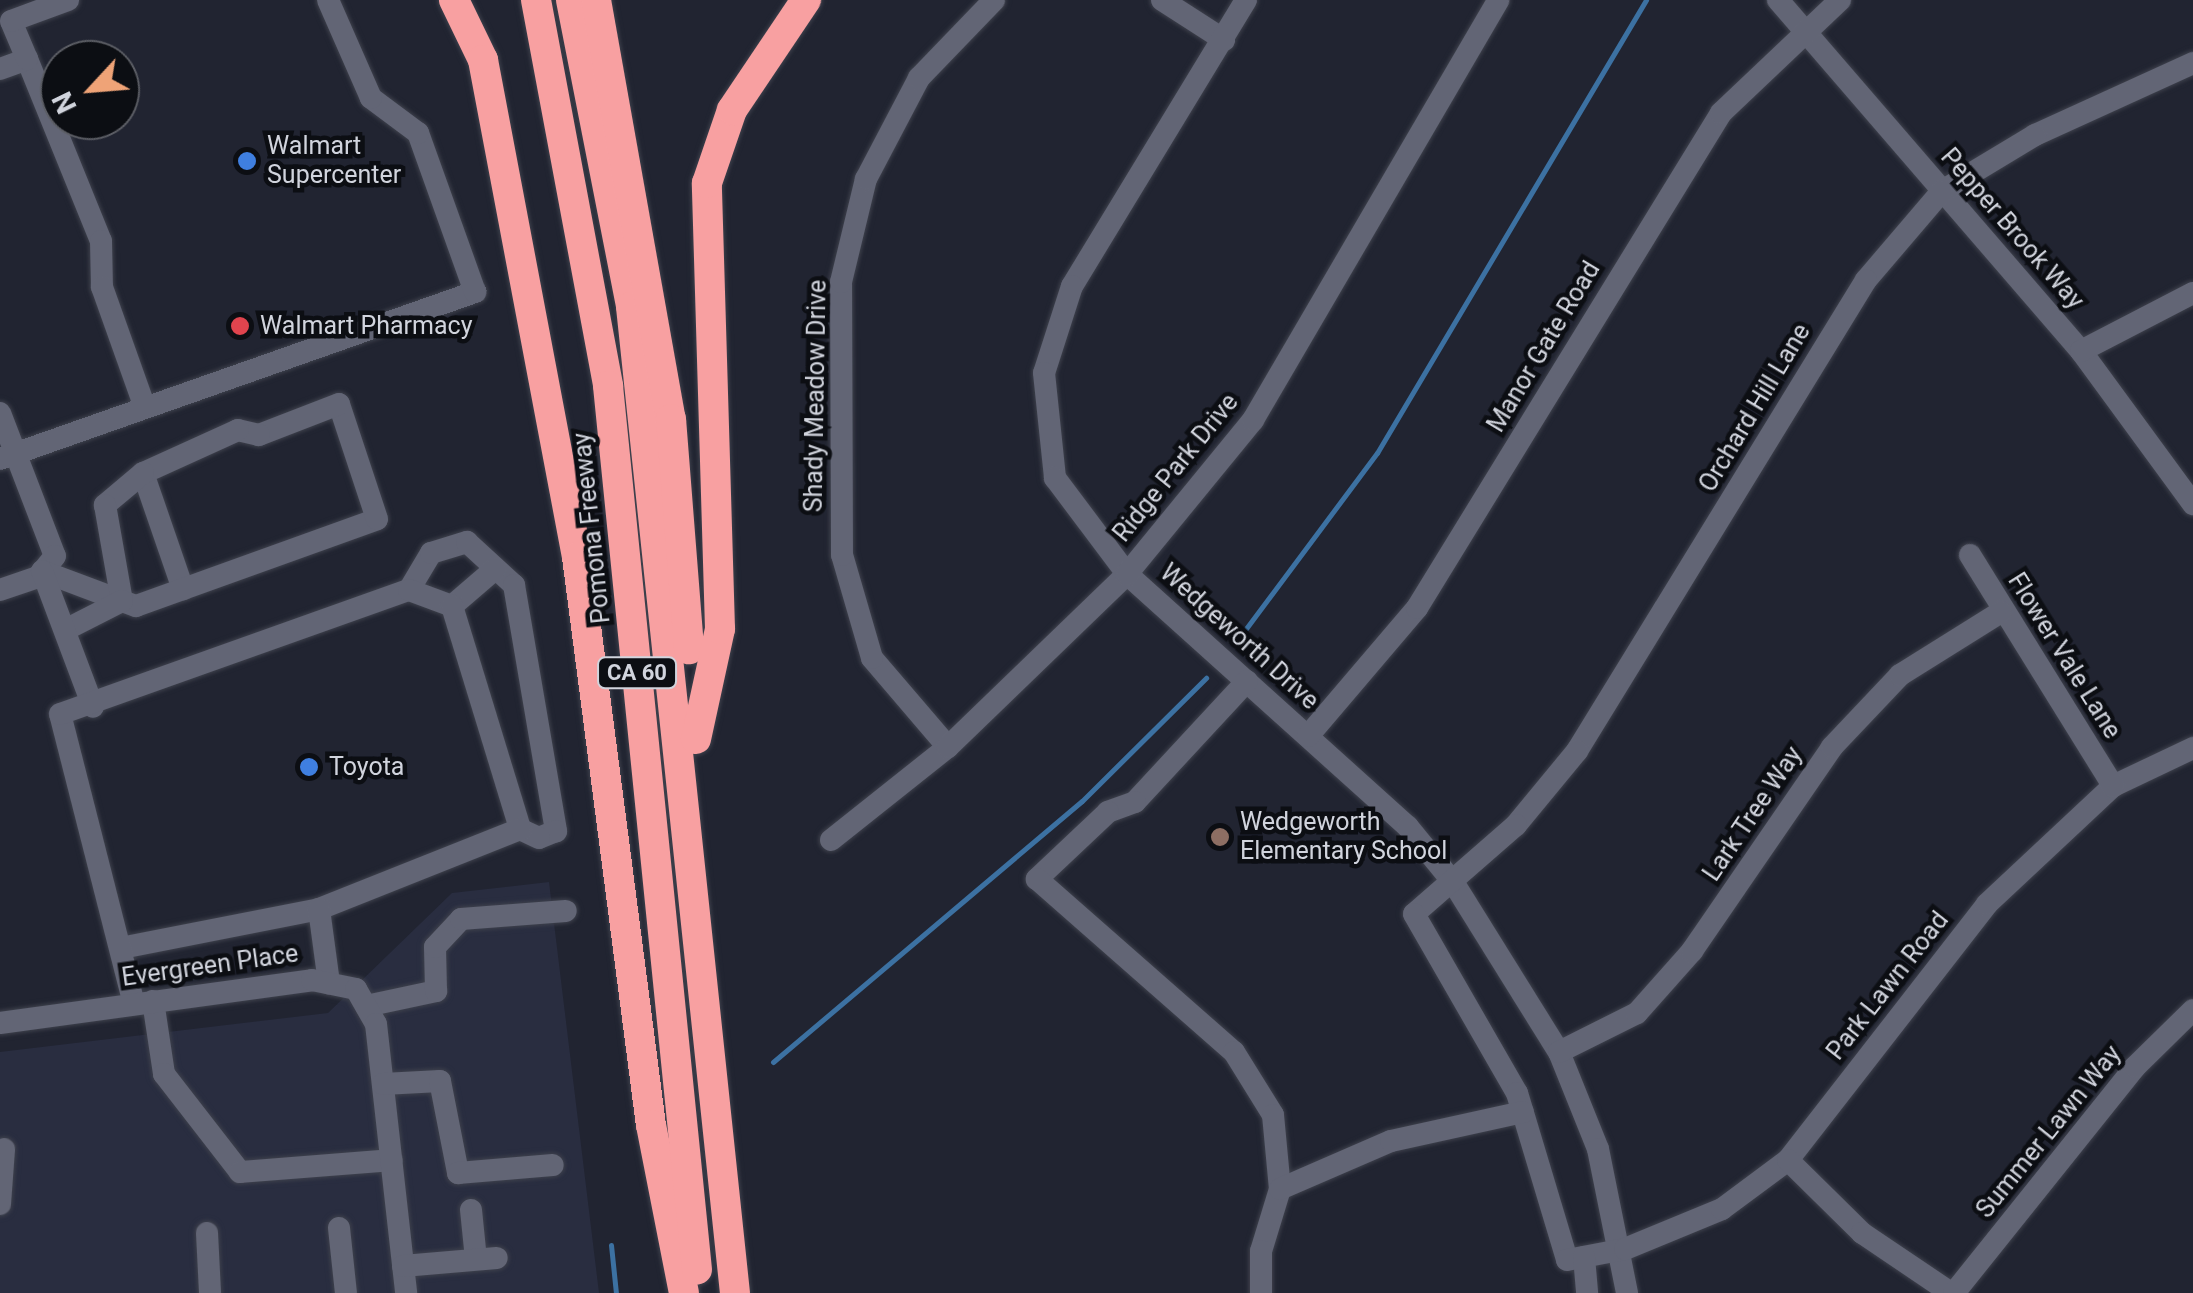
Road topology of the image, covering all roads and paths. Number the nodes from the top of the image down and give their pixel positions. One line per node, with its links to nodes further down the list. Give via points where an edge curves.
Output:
1 (68, 0): 19 (street, via 11,21)
2 (328, 0): 25 (street, via 371,98 418,134 475,292 182,401)
3 (454, 0): 79 (highway, via 483,60 577,557 651,1125)
4 (521, 0): 18 (highway)
5 (536, 0): 18 (highway, Pomona Freeway / CA 60)
6 (560, 0): 81 (highway, via 616,303)
7 (571, 0): 82 (highway, via 631,308)
8 (596, 0): 46 (highway, CA 60, via 671,419)
9 (806, 0): 46 (highway, via 732,110 707,183 720,628)
10 (994, 0): 47 (street, Shady Meadow Drive, via 919,78 866,179 842,282 842,555 872,658)
11 (1162, 0): 17 (street)
12 (1246, 0): 17 (street, Wedgeworth Drive)
13 (1498, 0): 35 (street, Ridge Park Drive, via 1253,420)
14 (1778, 0): 16 (street, Pepper Brook Way)
15 (1840, 0): 16 (street, Manor Gate Road)
16 (1805, 26): 22 (street, Pepper Brook Way); 45 (street, Manor Gate Road, via 1721,113 1417,608)
17 (1224, 40): 35 (street, Wedgeworth Drive, via 1072,286 1044,373 1055,478)
18 (550, 56): 80 (highway, Pomona Freeway / CA 60, via 608,386)
19 (27, 60): 21 (street); 25 (street, via 102,241 102,288)
20 (2193, 63): 22 (street, Orchard Hill Lane, via 2035,135)
21 (0, 70)
22 (1942, 191): 24 (street, Pepper Brook Way); 52 (street, Orchard Hill Lane, via 1866,280 1578,751)
23 (2193, 293): 24 (street)
24 (2081, 350): 31 (street, Pepper Brook Way)
25 (144, 406): 27 (street)
26 (0, 413): 27 (street)
27 (8, 456): 34 (street, via 55,556)
28 (143, 474): 29 (street, via 238,430 259,435 339,404); 36 (street); 39 (street, via 105,505)
29 (372, 503): 30 (street); 36 (street, via 377,518)
30 (398, 503)
31 (2193, 504)
32 (1970, 556): 41 (street, Flower Vale Lane)
33 (495, 568): 38 (street, via 467,542 431,553); 40 (street); 50 (street, via 514,585 556,831 539,838)
34 (42, 571): 37 (street); 39 (street); 42 (street)
35 (1126, 574): 43 (street, Wedgeworth Drive); 47 (street, Ridge Park Drive)
36 (184, 589): 39 (street, via 136,606)
37 (0, 590)
38 (409, 590): 40 (street); 44 (street)
39 (122, 601): 42 (street)
40 (452, 606): 50 (street)
41 (2002, 612): 49 (street, Flower Vale Lane); 61 (street, Lark Tree Way, via 1900,675 1832,747 1692,951 1637,1013)
42 (64, 630): 44 (street)
43 (1247, 681): 45 (street, Wedgeworth Drive); 68 (street, via 1136,802 1108,812 1036,878 1234,1052 1273,1115)
44 (93, 706): 55 (street, via 60,714)
45 (1308, 736): 52 (street, Wedgeworth Drive, via 1408,827)
46 (696, 739): 83 (highway, CA 60)
47 (948, 747): 51 (street, Ridge Park Drive)
48 (2193, 748): 49 (street, Park Lawn Road)
49 (2113, 786): 66 (street, Park Lawn Road, via 1987,904)
50 (520, 829): 53 (street)
51 (831, 840)
52 (1454, 882): 61 (street, Wedgeworth Drive); 63 (street, Orchard Hill Lane, via 1414,914)
53 (319, 908): 55 (street); 56 (street)
54 (566, 910): 58 (street, via 461,918 434,947 436,991)
55 (121, 948): 57 (street)
56 (329, 983): 57 (street, Evergreen Place); 58 (street, Evergreen Place, via 356,989)
57 (144, 1003): 60 (street, Evergreen Place); 65 (street, via 164,1074 240,1172)
58 (366, 1006): 62 (street)
59 (2193, 1010): 87 (street, Summer Lawn Way, via 2135,1067)
60 (0, 1022)
61 (1559, 1052): 73 (street, Wedgeworth Drive)
62 (383, 1084): 65 (street); 67 (street, via 440,1081 458,1173)
63 (1524, 1112): 68 (street, via 1391,1141); 74 (street, via 1567,1260)
64 (4, 1149): 69 (street)
65 (392, 1160): 75 (street)
66 (1788, 1160): 73 (street, Park Lawn Road, via 1722,1209); 87 (street, via 1862,1233)
67 (553, 1165)
68 (1280, 1189): 84 (street, via 1261,1251)
69 (0, 1204)
70 (472, 1210): 75 (street, via 487,1258)
71 (338, 1228): 77 (street)
72 (207, 1233): 76 (street)
73 (1625, 1249): 74 (street, Park Lawn Road); 86 (street, Wedgeworth Drive)
74 (1584, 1257): 85 (street)
75 (403, 1266): 78 (street)
76 (210, 1293)
77 (346, 1293)
78 (406, 1293)
79 (684, 1293)
80 (699, 1293)
81 (722, 1293)
82 (735, 1293)
83 (754, 1293)
84 (1262, 1293)
85 (1588, 1293)
86 (1628, 1293)
87 (1953, 1293)

